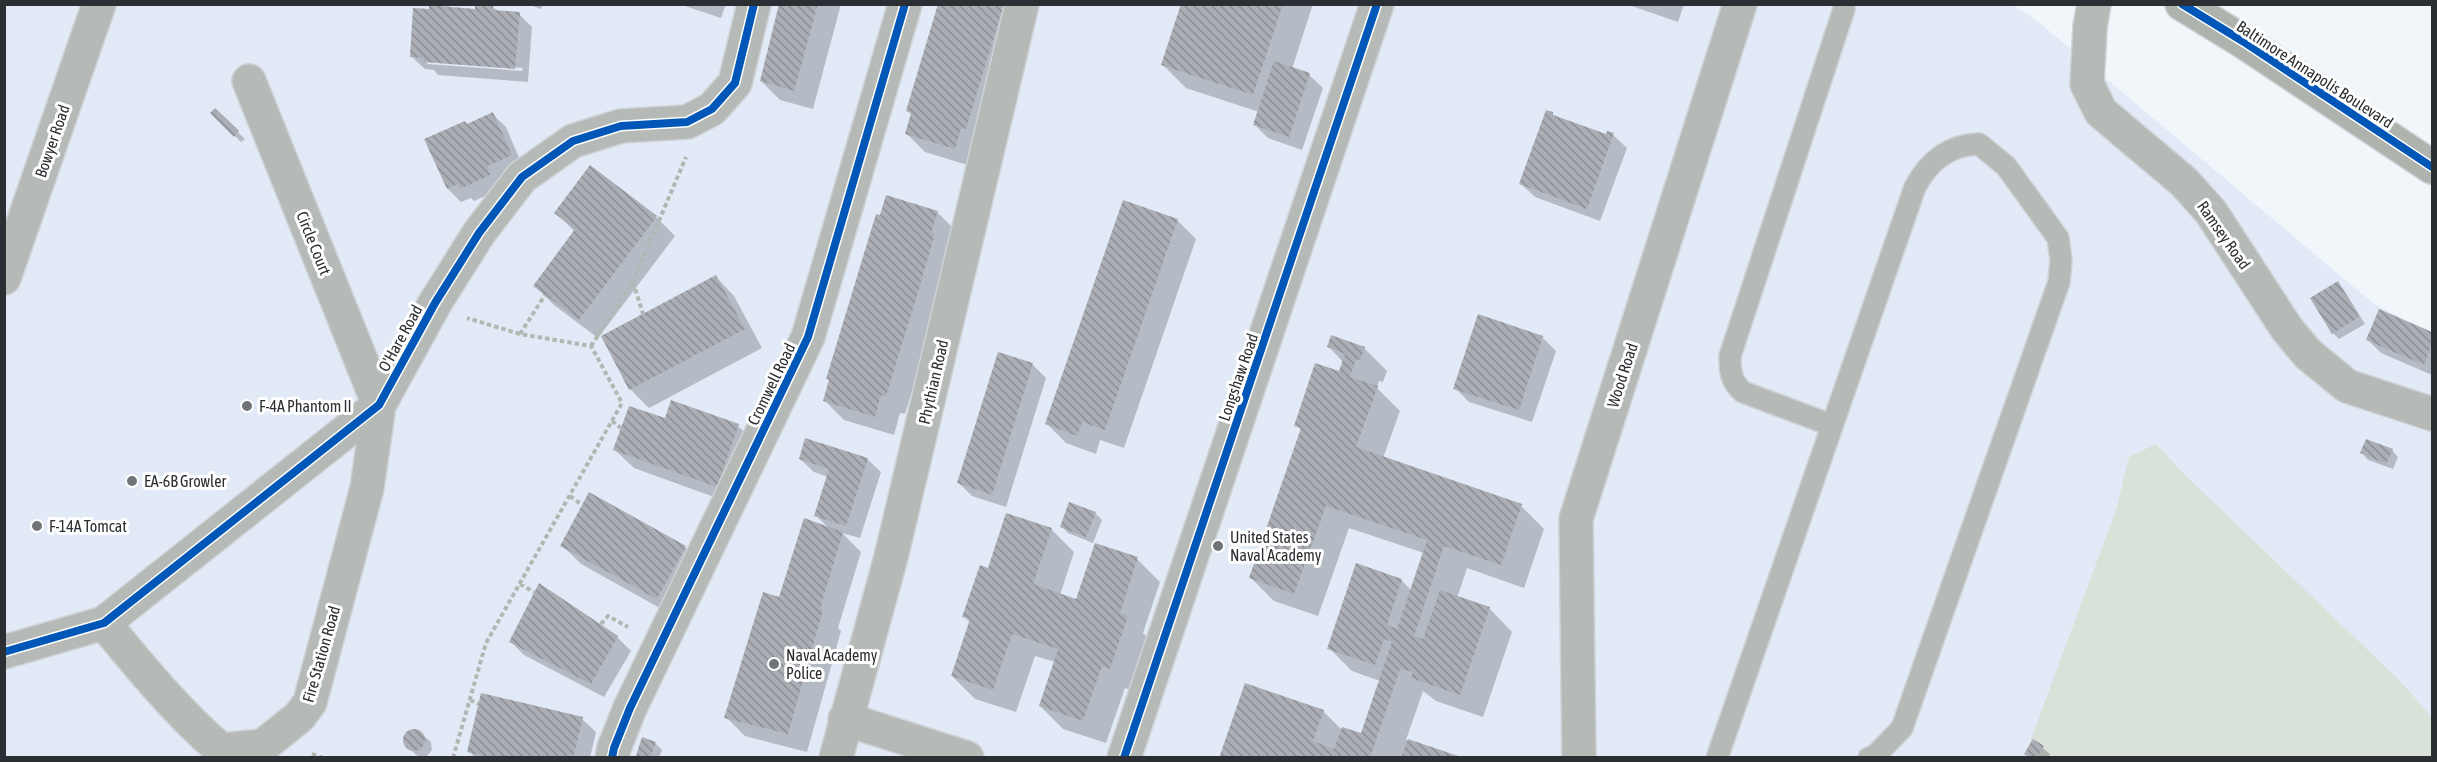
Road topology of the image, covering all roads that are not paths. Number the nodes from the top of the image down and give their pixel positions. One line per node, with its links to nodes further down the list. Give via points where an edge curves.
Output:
1 (754, 4): 13 (street, O'Hare Road, via 735,83 712,109 687,122 621,126 573,141 522,177 435,303)
2 (906, 4): 20 (street, Cromwell Road, via 808,337 630,708)
3 (1022, 4): 18 (street, Phythian Road, via 891,557)
4 (1377, 4): 23 (street, Longshaw Road)
5 (1740, 4): 24 (street, Wood Road, via 1576,519)
6 (2094, 4): 14 (street, Ramsey Road, via 2087,84 2102,112 2184,182 2211,212 2287,329 2308,354 2347,386)
7 (2182, 4): 11 (main road, Baltimore Annapolis Boulevard)
8 (1844, 9): 15 (lane, via 1730,356 1730,373 1743,392)
9 (90, 12): 12 (street, Bowyer Road)
10 (249, 81): 13 (street, Circle Court)
11 (2433, 167)
12 (4, 278)
13 (379, 405): 16 (street, O'Hare Road); 19 (street, Fire Station Road, via 367,488 310,702 295,721)
14 (2433, 414)
15 (1831, 425): 25 (lane); 26 (lane, via 1915,187 1924,171 1942,154 1979,144 2006,166 2058,238 2059,282 1902,728)
16 (104, 623): 17 (street, O'Hare Road); 19 (street, Fire Station Road, via 194,727 221,750)
17 (4, 652)
18 (846, 719): 21 (street, Phythian Road); 22 (street)
19 (253, 752)
20 (612, 758)
21 (836, 758)
22 (967, 758)
23 (1124, 758)
24 (1579, 758)
25 (1717, 758)
26 (1869, 758)

